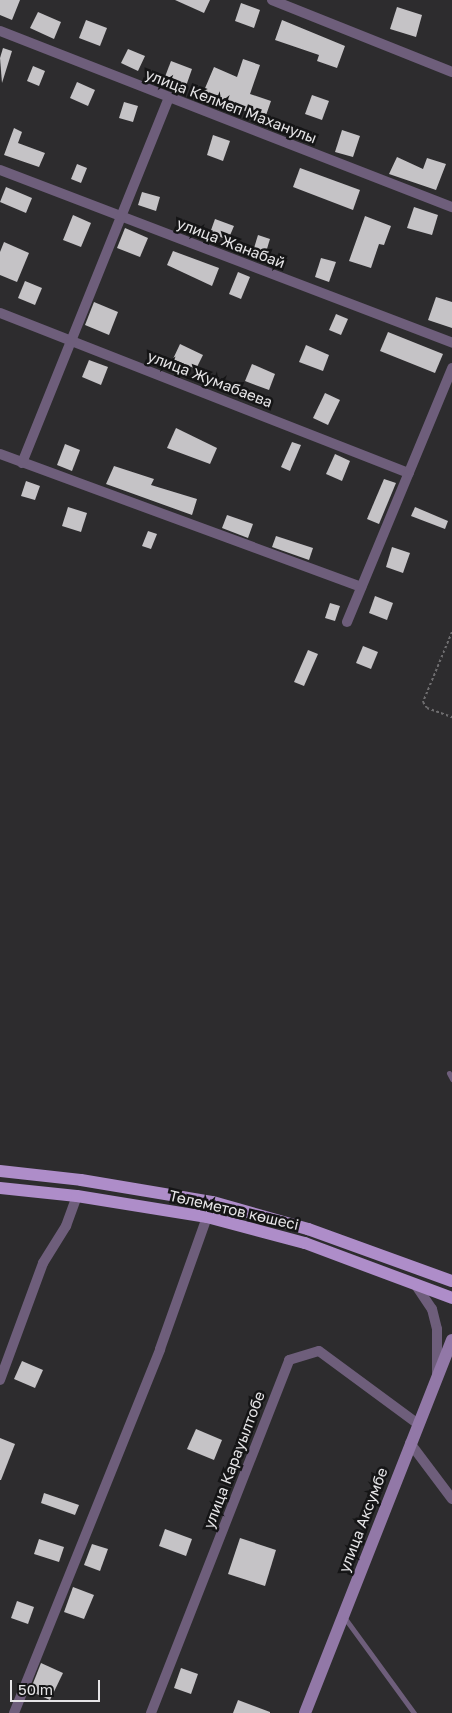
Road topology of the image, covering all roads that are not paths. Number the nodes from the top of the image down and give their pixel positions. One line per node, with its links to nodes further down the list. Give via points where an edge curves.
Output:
1 (272, 0): 3 (street)
2 (0, 31): 4 (street, улица Келмеп Маханулы)
3 (452, 72)
4 (169, 98): 6 (street, улица Келмеп Маханулы); 7 (street)
5 (0, 170): 7 (street, улица Жанабай)
6 (452, 207)
7 (122, 218): 9 (street); 10 (street, улица Жанабай)
8 (0, 313): 9 (street, улица Жумабаева)
9 (70, 341): 13 (street); 14 (street, улица Жумабаева)
10 (452, 343)
11 (452, 368): 14 (street)
12 (0, 454): 13 (street)
13 (22, 463): 15 (street)
14 (409, 473): 15 (street)
15 (361, 587): 16 (street)
16 (347, 622)
17 (448, 1073): 18 (lane)
18 (452, 1079)
19 (0, 1170): 23 (main road, Төлеметов көшесі, via 213,1202 308,1229)
20 (0, 1188): 21 (main road, Төлеметов көшесі)
21 (77, 1196): 22 (main road, Төлеметов көшесі); 29 (street, via 66,1226 43,1263)
22 (207, 1218): 24 (main road, Төлеметов көшесі, via 305,1243); 34 (street, via 160,1349)
23 (452, 1282)
24 (415, 1284): 25 (main road, Төлеметов көшесі); 28 (street, via 432,1310 437,1329)
25 (452, 1298)
26 (452, 1340): 28 (main road, улица Аксумбе)
27 (452, 1362): 28 (street)
28 (437, 1378): 30 (main road, улица Аксумбе)
29 (0, 1380)
30 (418, 1424): 31 (main road, улица Аксумбе); 35 (street, улица Карауылтобе, via 319,1351 289,1360)
31 (410, 1443): 32 (street); 33 (main road, улица Аксумбе)
32 (452, 1499)
33 (344, 1616): 36 (main road, улица Аксумбе); 37 (lane)
34 (14, 1713)
35 (151, 1713)
36 (305, 1713)
37 (414, 1713)

